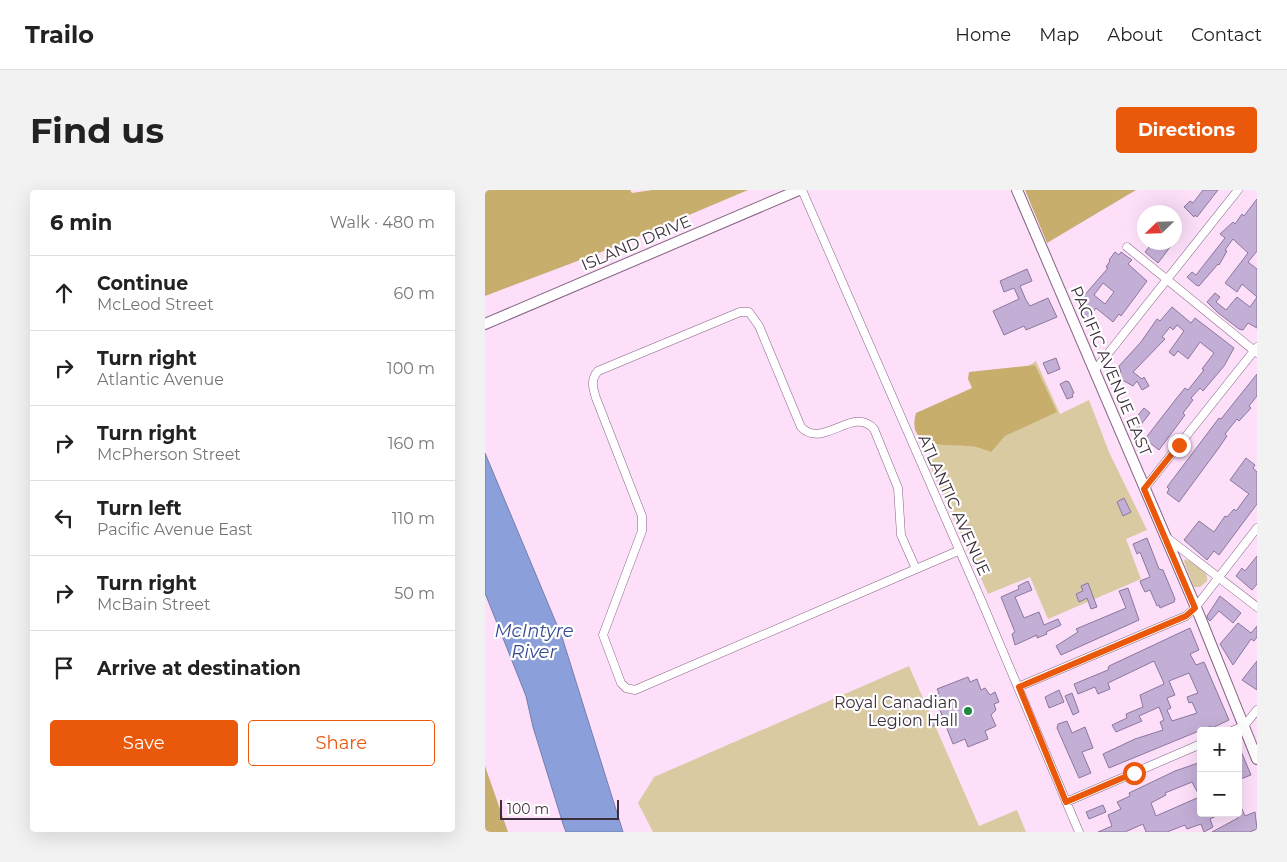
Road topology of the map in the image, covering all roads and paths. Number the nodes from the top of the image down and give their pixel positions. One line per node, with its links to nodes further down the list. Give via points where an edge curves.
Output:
1 (801, 190): 6 (street, ISLAND DRIVE); 12 (street, ATLANTIC AVENUE)
2 (1017, 190): 8 (street, PACIFIC AVENUE EAST)
3 (1238, 190): 5 (street)
4 (1127, 247): 5 (street)
5 (1167, 281): 7 (street); 8 (street)
6 (485, 324)
7 (1256, 351): 9 (street)
8 (1095, 370): 9 (street, PACIFIC AVENUE EAST)
9 (1144, 489): 11 (street, PACIFIC AVENUE EAST)
10 (1257, 528): 14 (street)
11 (1165, 536): 14 (street); 15 (street, PACIFIC AVENUE EAST)
12 (958, 551): 13 (street); 17 (street, ATLANTIC AVENUE)
13 (916, 569): 13 (street, via 635,690 626,688 615,670 603,635 642,531 642,516 596,398 592,386 595,375 740,312 749,312 759,326 801,427 816,435 858,421 870,424 874,429 898,488 901,536)
14 (1218, 577): 15 (street); 16 (street)
15 (1195, 608): 17 (street, via 1186,616); 19 (street, PACIFIC AVENUE EAST)
16 (1257, 608)
17 (1019, 687): 22 (street, ATLANTIC AVENUE)
18 (1257, 710): 19 (street)
19 (1244, 726): 21 (street, PACIFIC AVENUE EAST)
20 (1197, 746): 22 (street)
21 (1257, 759)
22 (1066, 802): 23 (street, ATLANTIC AVENUE)
23 (1079, 832)

